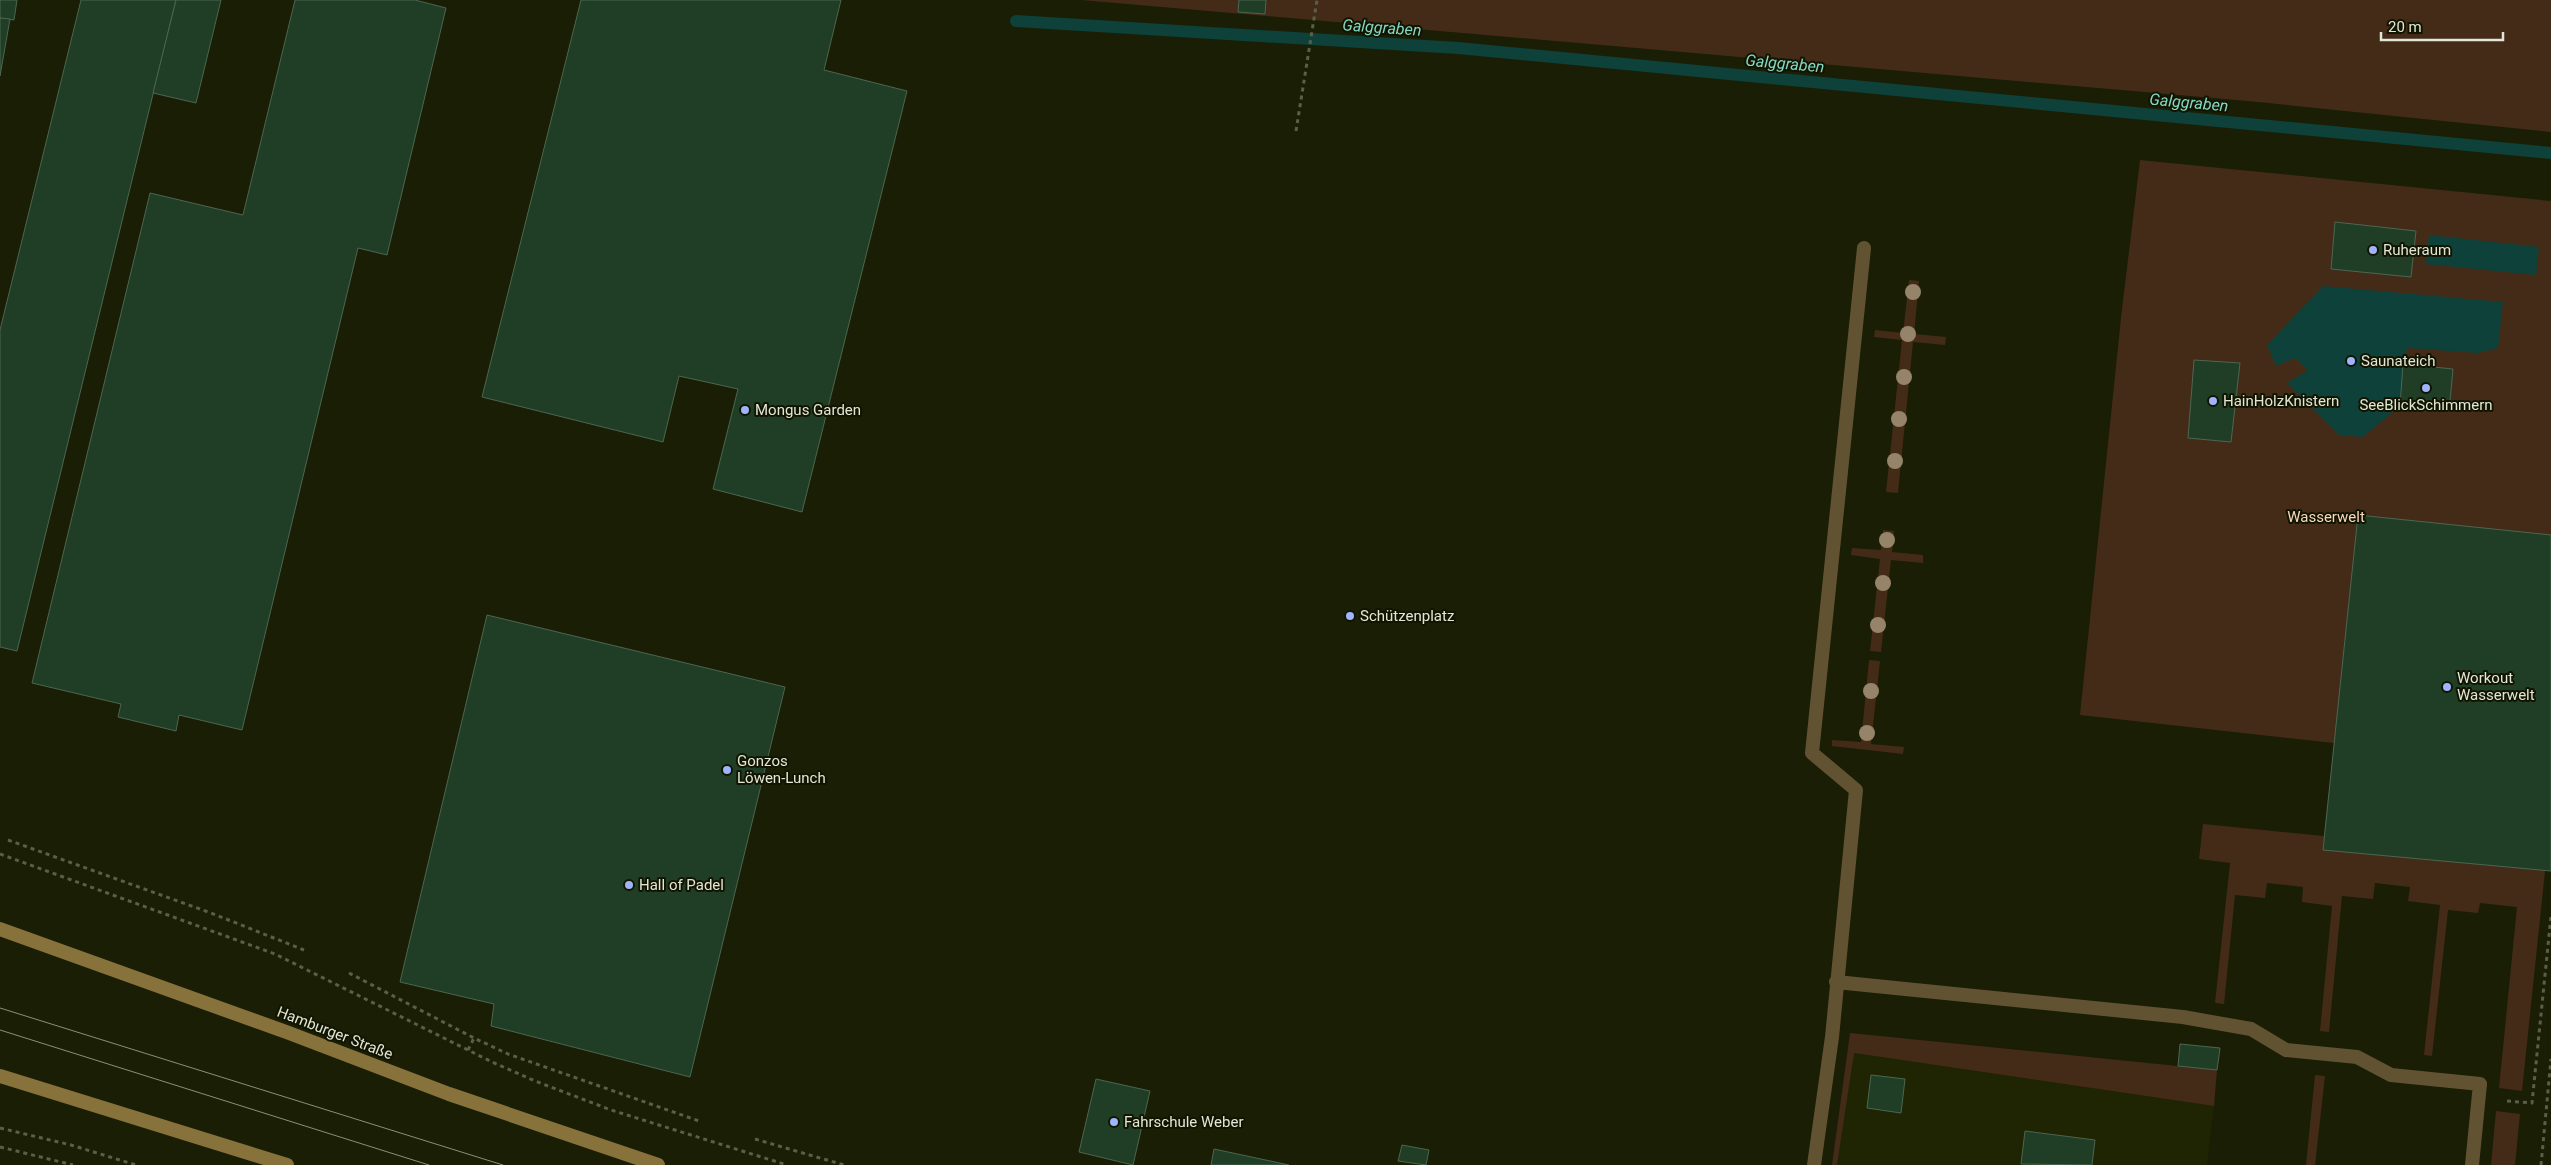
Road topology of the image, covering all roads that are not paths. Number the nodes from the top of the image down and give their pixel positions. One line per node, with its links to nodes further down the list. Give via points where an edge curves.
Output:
1 (1864, 248): 3 (lane, via 1812,753 1856,790)
2 (0, 930): 6 (main road, Hamburger Straße, via 290,1033 449,1094)
3 (1836, 982): 7 (lane, via 1832,1037); 8 (lane, via 2183,1017 2251,1029 2286,1050 2357,1057 2391,1075 2479,1091)
4 (0, 1076): 5 (main road)
5 (287, 1165)
6 (658, 1165)
7 (1814, 1165)
8 (2472, 1165)

